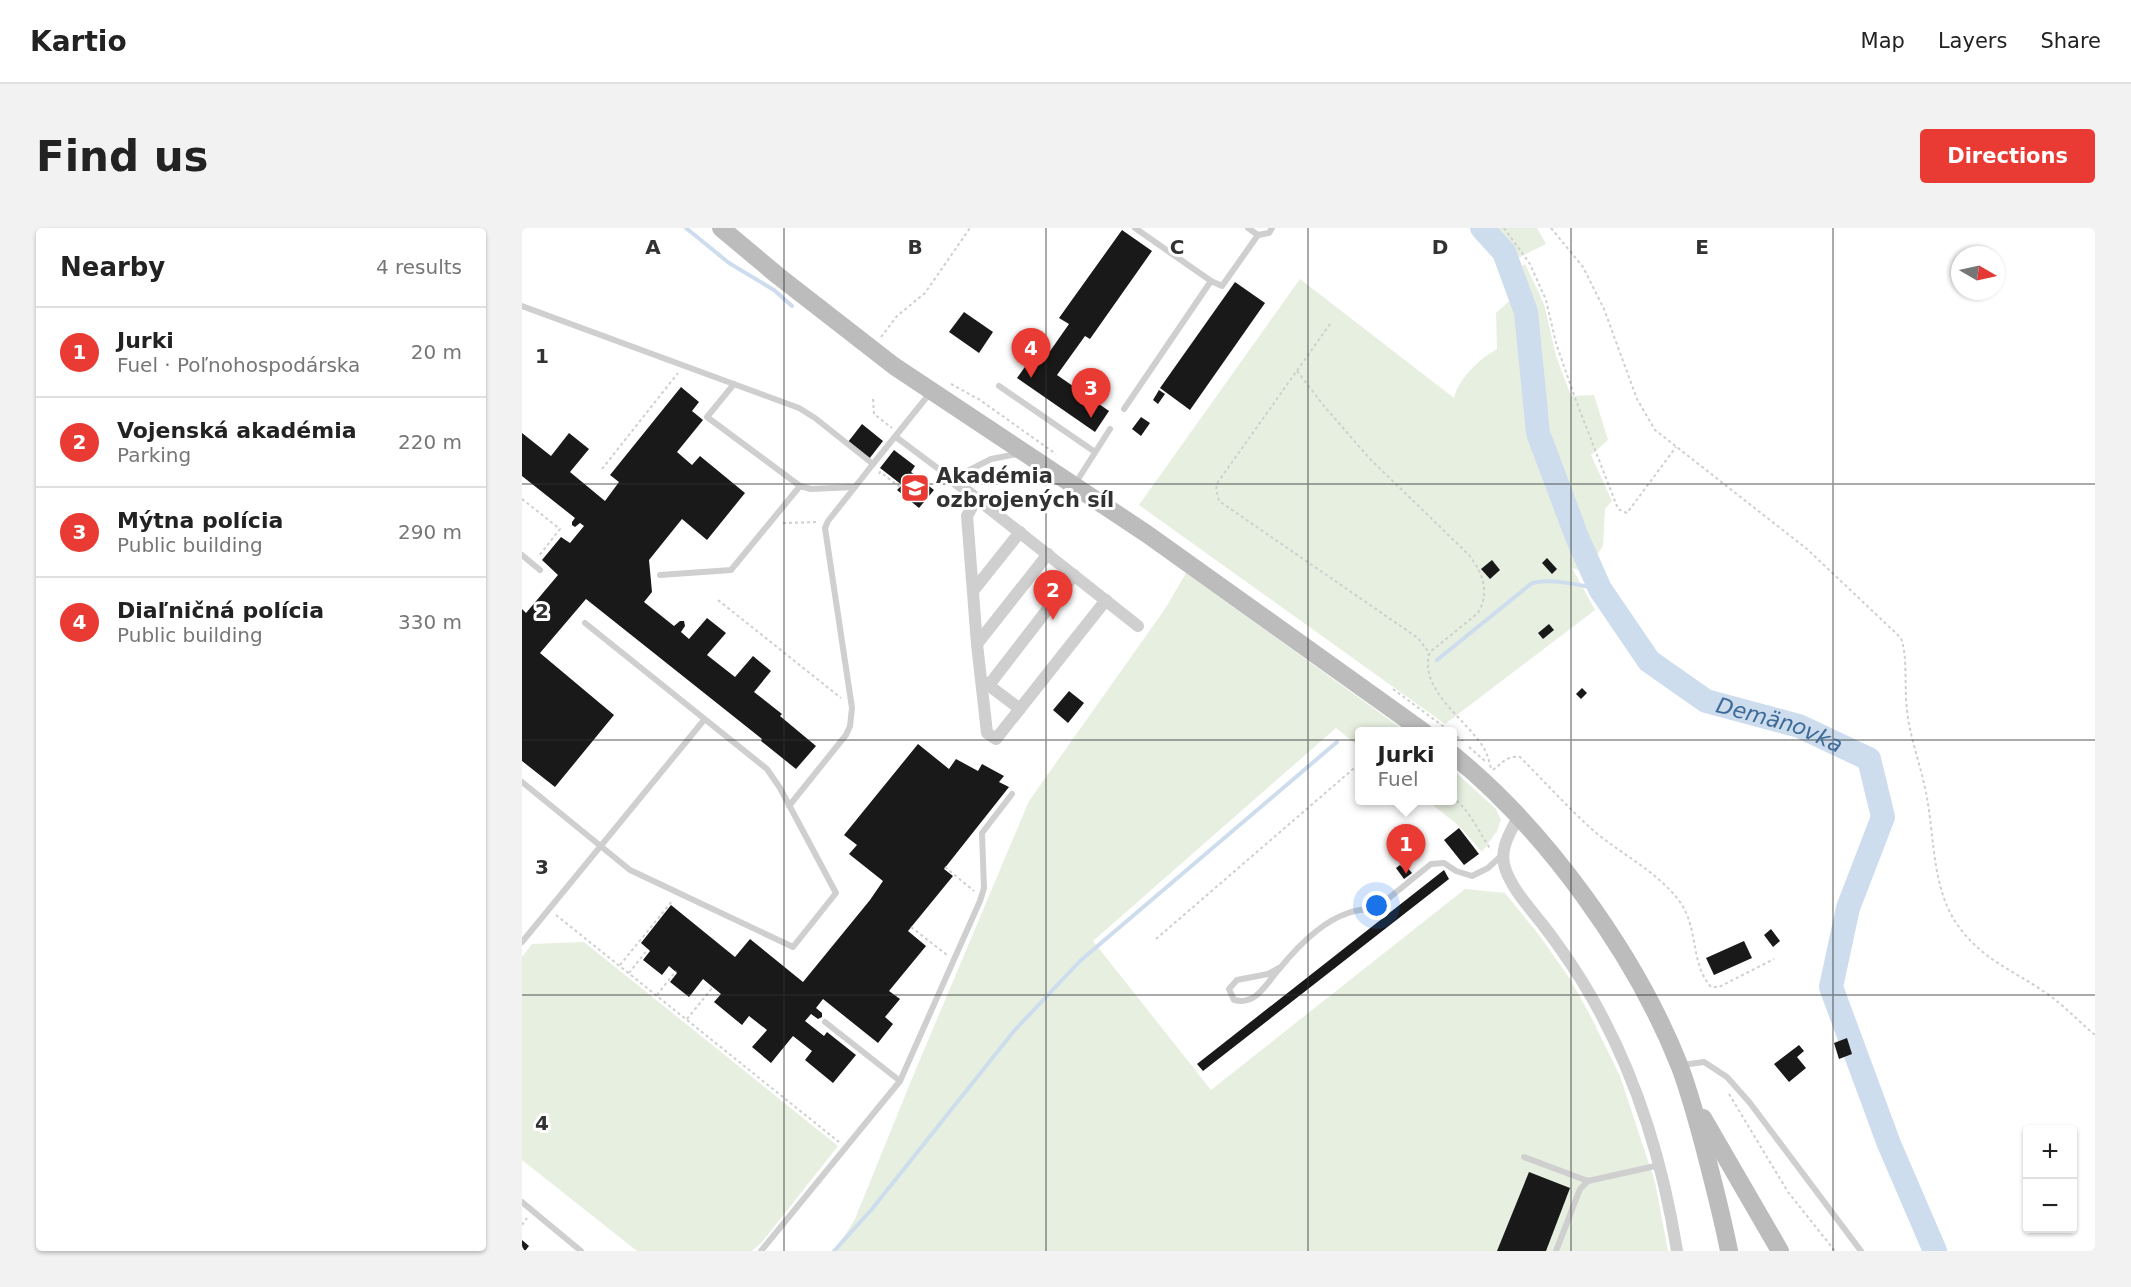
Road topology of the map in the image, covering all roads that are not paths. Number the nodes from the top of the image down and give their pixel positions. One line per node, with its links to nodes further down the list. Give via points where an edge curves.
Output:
1 (721, 228): 10 (main road, via 873,350)
2 (1135, 228): 6 (lane)
3 (1248, 228): 5 (lane)
4 (1272, 228): 5 (lane, via 1269,233)
5 (1258, 235): 6 (lane, via 1222,286)
6 (1211, 281): 11 (lane)
7 (522, 306): 8 (lane)
8 (734, 384): 16 (lane, via 807,412); 18 (lane, via 707,417)
9 (999, 386): 14 (lane)
10 (931, 391): 13 (lane); 15 (main road)
11 (1124, 409)
12 (1110, 429): 14 (lane)
13 (897, 435): 16 (lane); 17 (lane)
14 (1095, 452): 19 (lane)
15 (1024, 453): 17 (lane, via 991,459); 19 (main road)
16 (873, 464): 20 (lane)
17 (952, 479): 21 (street)
18 (800, 486): 20 (lane); 26 (lane, via 731,570)
19 (1074, 486): 36 (main road)
20 (855, 487): 40 (lane, via 828,521 825,534 852,708 850,726)
21 (977, 498): 22 (street); 28 (street, via 967,516)
22 (1020, 532): 23 (street); 28 (street)
23 (1048, 554): 27 (street); 32 (street)
24 (522, 555): 25 (lane)
25 (540, 570)
26 (660, 575)
27 (1074, 575): 29 (street); 33 (street)
28 (973, 591): 32 (street)
29 (1106, 600): 31 (street); 34 (street)
30 (585, 623): 35 (lane)
31 (1138, 626)
32 (978, 644): 33 (street)
33 (986, 683): 34 (street); 34 (street, via 987,733 996,740)
34 (1020, 709)
35 (704, 720): 40 (lane, via 767,769); 42 (lane)
36 (1417, 727)
37 (1457, 757): 41 (main road, via 1487,775)
38 (522, 782): 42 (lane)
39 (1012, 794): 48 (lane, via 982,833 984,888)
40 (789, 806): 42 (lane, via 836,892 793,947 630,870)
41 (1518, 817): 43 (street); 47 (main road, via 1569,878 1618,948)
42 (601, 846): 44 (lane)
43 (1500, 857): 45 (lane, via 1472,876 1456,872 1444,862 1431,864 1380,906 1332,920); 51 (street, via 1516,890 1560,948 1606,1023 1635,1088)
44 (522, 942)
45 (1279, 968): 45 (lane, via 1256,997 1240,1002 1230,995 1229,989 1237,980)
46 (825, 1022): 48 (lane)
47 (1679, 1065): 49 (main road); 60 (lane, via 1704,1062 1727,1077)
48 (900, 1081): 55 (lane)
49 (1691, 1098): 58 (main road); 59 (main road)
50 (1524, 1157): 52 (lane)
51 (1660, 1164): 52 (lane); 57 (street)
52 (1588, 1181): 56 (lane, via 1580,1189)
53 (522, 1202): 54 (lane)
54 (581, 1251)
55 (760, 1251)
56 (1556, 1251)
57 (1677, 1251)
58 (1729, 1251)
59 (1780, 1251)
60 (1861, 1251)

